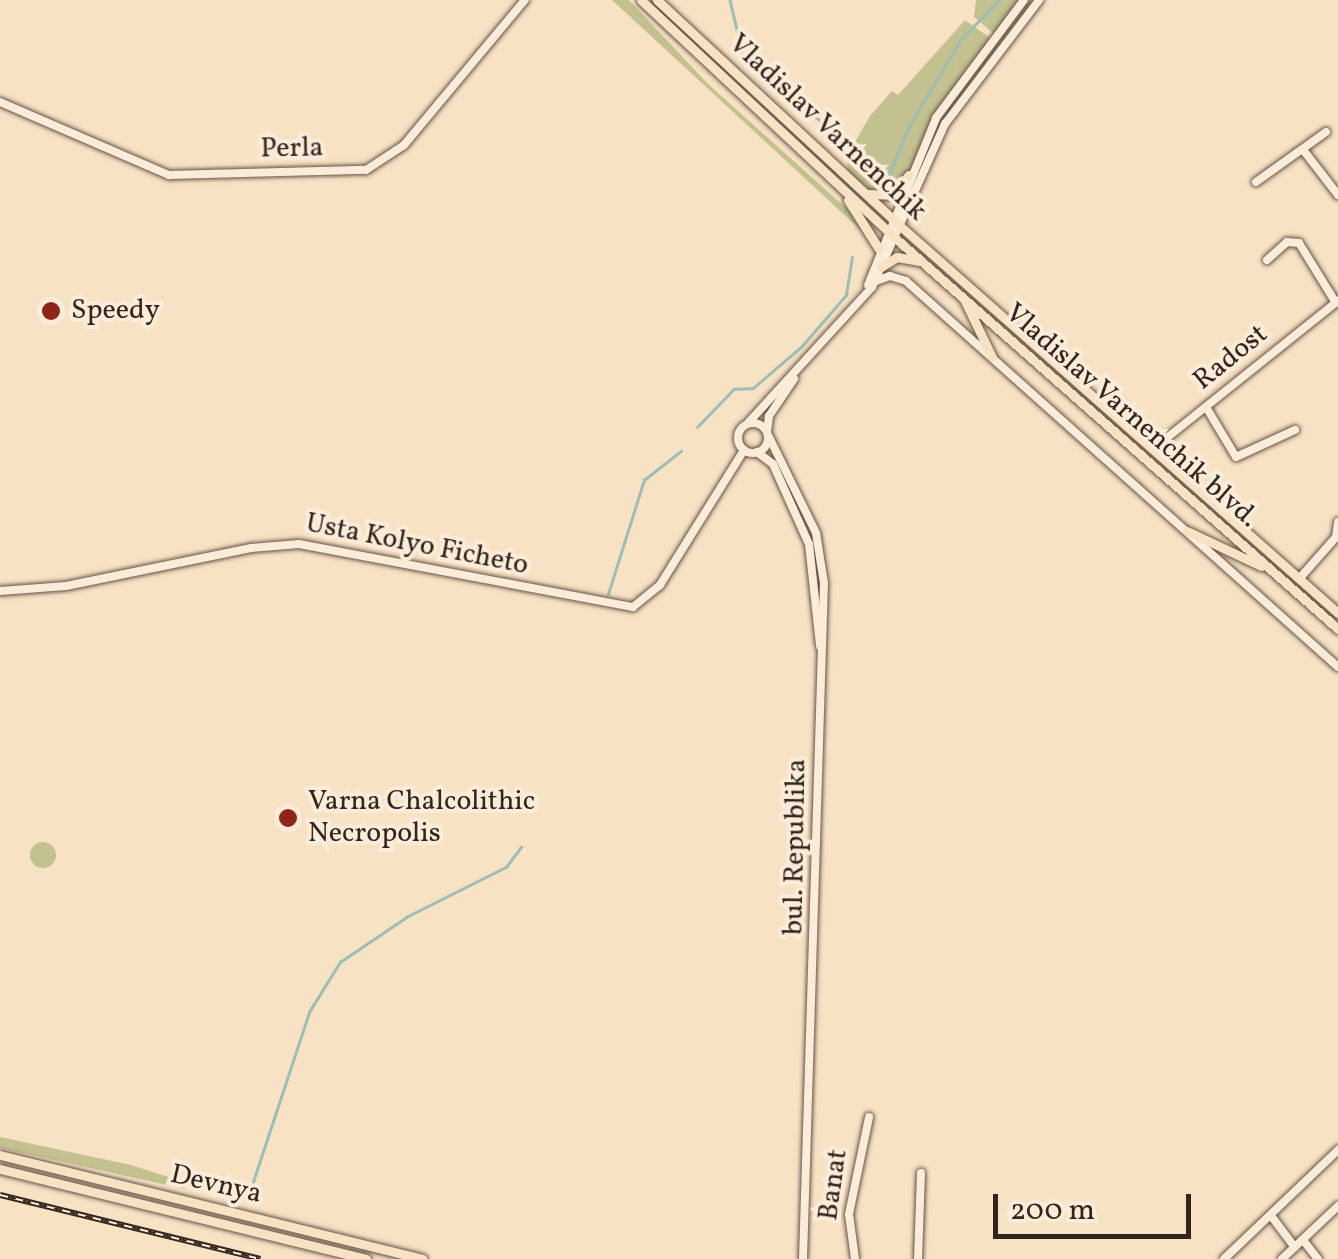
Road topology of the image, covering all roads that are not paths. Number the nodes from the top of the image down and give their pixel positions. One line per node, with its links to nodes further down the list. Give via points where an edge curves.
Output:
1 (525, 0): 6 (street, Perla, via 404,145 366,170 169,175)
2 (641, 0): 10 (main road, Vladislav Varnenchik)
3 (657, 0): 12 (main road, Vladislav Varnenchik)
4 (1024, 0): 9 (street, via 960,80)
5 (1038, 0): 14 (street, via 944,124)
6 (0, 102)
7 (1326, 132): 8 (street)
8 (1304, 151): 11 (street); 13 (street)
9 (909, 175): 12 (main road, via 892,195); 14 (street)
10 (834, 182): 15 (main road, Vladislav Varnenchik); 16 (main road)
11 (1256, 182)
12 (866, 194): 14 (main road, Vladislav Varnenchik)
13 (1338, 195)
14 (895, 222): 15 (street); 30 (main road, Vladislav Varnenchik)
15 (890, 234): 16 (street); 18 (main road, Vladislav Varnenchik blvd.); 19 (street)
16 (879, 249): 21 (street)
17 (1267, 260): 23 (street, via 1290,241 1300,242)
18 (921, 261): 19 (main road, via 898,257); 22 (main road, Vladislav Varnenchik blvd.)
19 (882, 267): 20 (street)
20 (876, 281): 21 (street); 24 (street, via 906,281)
21 (865, 294): 25 (street)
22 (964, 299): 24 (main road); 35 (main road, Vladislav Varnenchik blvd.)
23 (1337, 302): 26 (street, Radost)
24 (992, 357): 34 (street)
25 (802, 366): 27 (street); 29 (street, via 769,416)
26 (1206, 407): 28 (street, via 1236,457); 30 (street, Radost)
27 (748, 423): 29 (street); 31 (street, via 739,433)
28 (1295, 430)
29 (768, 434): 32 (street); 41 (street, via 811,520 822,560)
30 (1153, 449): 36 (main road, Vladislav Varnenchik blvd.)
31 (744, 450): 32 (street); 37 (street, Usta Kolyo Ficheto, via 660,585 633,606 299,544 66,586)
32 (757, 452): 41 (street, bul. Republika, via 772,464 809,544)
33 (1338, 522): 36 (street, via 1336,536)
34 (1187, 531): 35 (main road); 40 (street)
35 (1271, 569): 39 (main road, Vladislav Varnenchik blvd.)
36 (1300, 579): 38 (main road, Vladislav Varnenchik blvd.)
37 (0, 591)
38 (1338, 613)
39 (1338, 628)
40 (1338, 668)
41 (822, 681): 53 (street, bul. Republika)
42 (869, 1117): 54 (street, Banat, via 849,1214)
43 (1338, 1150): 48 (street)
44 (0, 1155): 52 (main road, Devnya)
45 (0, 1169): 51 (main road, Devnya)
46 (921, 1173): 55 (street)
47 (1338, 1206): 49 (street)
48 (1272, 1217): 50 (street); 56 (street)
49 (1303, 1240): 50 (street); 58 (street)
50 (1294, 1247): 57 (street)
51 (366, 1259)
52 (422, 1259)
53 (802, 1259)
54 (855, 1259)
55 (918, 1259)
56 (1224, 1259)
57 (1282, 1259)
58 (1318, 1259)

